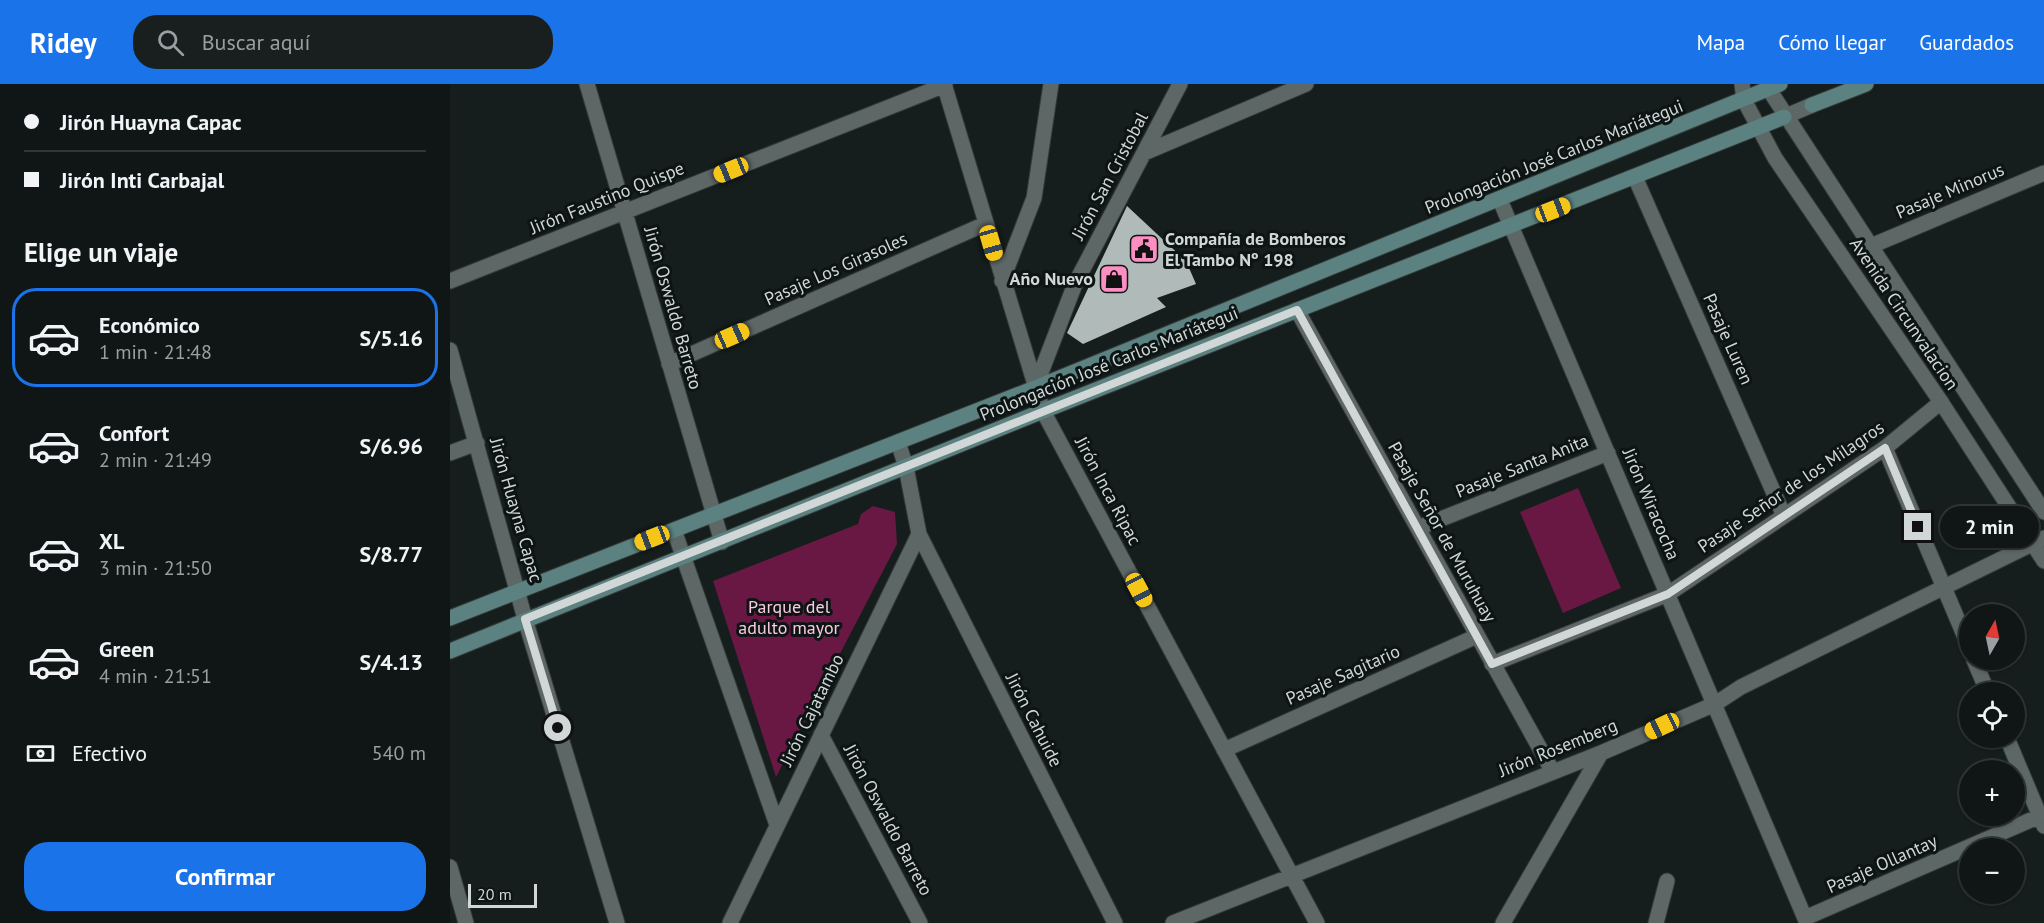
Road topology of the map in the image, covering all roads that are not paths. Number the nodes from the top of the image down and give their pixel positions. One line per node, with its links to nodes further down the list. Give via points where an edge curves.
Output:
1 (587, 84): 17 (street, Jirón Oswaldo Barreto)
2 (945, 84): 17 (street, Jirón Faustino Quispe); 18 (street, Jirón Inca Ripac)
3 (1051, 84): 22 (street, via 1034,198)
4 (1180, 84): 13 (street, Jirón San Cristobal)
5 (1306, 84): 13 (street)
6 (1742, 84): 9 (street, Avenida Circunvalacion)
7 (1866, 84): 10 (main road)
8 (1770, 85): 9 (main road, Prolongación José Carlos Mariátegui); 11 (street, Avenida Circunvalacion)
9 (1744, 100): 12 (street, Avenida Circunvalacion); 16 (main road, Prolongación José Carlos Mariátegui)
10 (1812, 105): 11 (street)
11 (1784, 117): 12 (main road, Prolongación José Carlos Mariátegui); 20 (street, Avenida Circunvalacion)
12 (1759, 129): 15 (main road, Prolongación José Carlos Mariátegui); 27 (street, Avenida Circunvalacion)
13 (1144, 153): 26 (street, Jirón San Cristobal, via 1075,284)
14 (2044, 173): 20 (street, Pasaje Minorus)
15 (1635, 177): 19 (main road, Prolongación José Carlos Mariátegui); 37 (street, Pasaje Luren)
16 (1500, 200): 19 (street, Jirón Wiracocha); 26 (main road, Prolongación José Carlos Mariátegui)
17 (624, 212): 21 (street, Jirón Faustino Quispe); 25 (street, Jirón Oswaldo Barreto)
18 (985, 224): 22 (street, Jirón Inca Ripac); 25 (street, Pasaje Los Girasoles)
19 (1512, 226): 23 (main road, Prolongación José Carlos Mariátegui); 33 (street, Jirón Wiracocha)
20 (1872, 246): 35 (street, Avenida Circunvalacion)
21 (450, 281)
22 (1002, 281): 26 (street, Jirón Inca Ripac)
23 (1297, 310): 28 (main road, Prolongación José Carlos Mariátegui); 38 (street, Pasaje Señor de Muruhuay)
24 (450, 350): 30 (street, Jirón Huayna Capac)
25 (669, 364): 36 (street, Jirón Oswaldo Barreto)
26 (1035, 387): 28 (street, Jirón Inca Ripac); 29 (main road, Prolongación José Carlos Mariátegui)
27 (1941, 402): 31 (street, Pasaje Señor de los Milagros); 41 (street, Avenida Circunvalacion)
28 (1043, 411): 34 (main road, Prolongación José Carlos Mariátegui); 57 (street, Jirón Inca Ripac)
29 (898, 442): 34 (street); 36 (main road, Prolongación José Carlos Mariátegui)
30 (477, 443): 32 (street); 46 (street, Jirón Huayna Capac)
31 (1885, 448): 37 (street, Pasaje Señor de los Milagros); 45 (street)
32 (450, 453)
33 (1608, 453): 38 (street, Pasaje Santa Anita); 47 (street, Jirón Wiracocha)
34 (906, 467): 40 (street); 42 (main road, Prolongación José Carlos Mariátegui)
35 (2044, 512)
36 (714, 514): 39 (main road, Prolongación José Carlos Mariátegui); 42 (street, Jirón Oswaldo Barreto)
37 (1784, 516): 47 (street, Pasaje Señor de los Milagros)
38 (1418, 528): 51 (street, Pasaje Señor de Muruhuay)
39 (674, 530): 43 (street); 46 (main road, Prolongación José Carlos Mariátegui)
40 (919, 534): 55 (street, Jirón Cajatambo); 70 (street, Jirón Cahuide)
41 (2038, 541): 44 (street, Avenida Circunvalacion); 45 (street, Jirón Rosemberg)
42 (722, 542): 43 (main road, Prolongación José Carlos Mariátegui)
43 (684, 558): 49 (main road, Prolongación José Carlos Mariátegui); 61 (street)
44 (2044, 561)
45 (1943, 586): 50 (street); 54 (street, Jirón Rosemberg, via 1741,687)
46 (519, 589): 48 (main road, Prolongación José Carlos Mariátegui); 49 (street, Jirón Huayna Capac)
47 (1668, 594): 53 (street, Pasaje Señor de los Milagros); 54 (street, Jirón Wiracocha)
48 (450, 618)
49 (525, 619): 52 (main road, Prolongación José Carlos Mariátegui); 67 (street, Jirón Huayna Capac)
50 (1959, 623)
51 (1477, 636): 53 (street, Pasaje Señor de Muruhuay); 57 (street, Pasaje Sagitario)
52 (450, 651)
53 (1492, 664): 59 (street, Pasaje Señor de Muruhuay)
54 (1715, 704): 58 (street, Jirón Rosemberg); 65 (street, Jirón Wiracocha)
55 (821, 735): 61 (street, Jirón Cajatambo); 69 (street, Jirón Oswaldo Barreto)
56 (2011, 748): 60 (street)
57 (1224, 750): 63 (street, Jirón Inca Ripac)
58 (1601, 753): 59 (street, Jirón Rosemberg); 73 (street)
59 (1553, 772): 63 (street, Jirón Rosemberg)
60 (2042, 821): 65 (street, Pasaje Ollantay)
61 (777, 825): 68 (street, Jirón Cajatambo)
62 (450, 867): 66 (street)
63 (1292, 876): 71 (street, Jirón Rosemberg); 72 (street, Jirón Inca Ripac)
64 (1667, 881): 74 (street)
65 (1806, 921)
66 (466, 923)
67 (617, 923)
68 (730, 923)
69 (920, 923)
70 (1115, 923)
71 (1173, 923)
72 (1317, 923)
73 (1503, 923)
74 (1656, 923)

